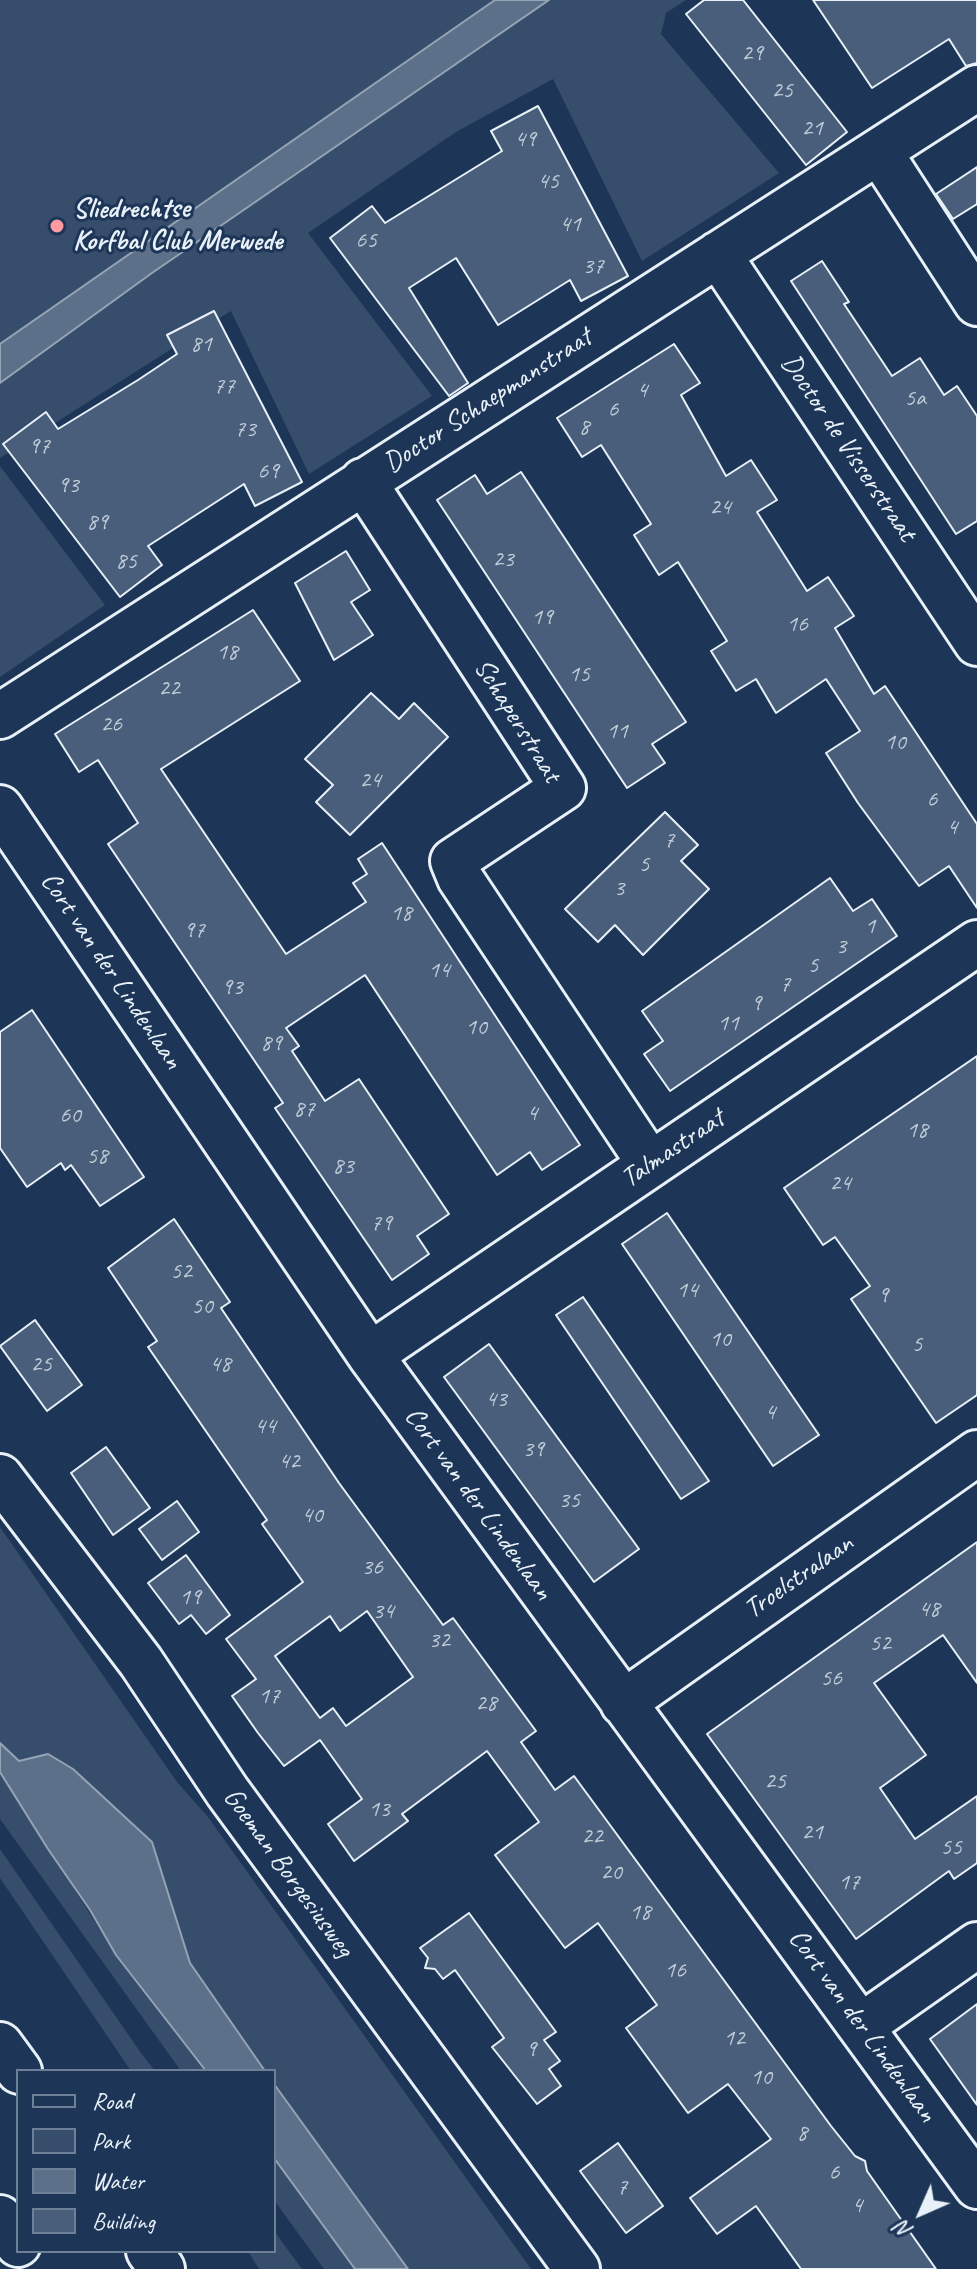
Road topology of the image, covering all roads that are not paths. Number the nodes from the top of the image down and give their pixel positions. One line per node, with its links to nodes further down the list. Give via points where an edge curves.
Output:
1 (977, 88): 2 (main road, Doctor Schaepmanstraat)
2 (880, 153): 3 (main road, Doctor Schaepmanstraat); 4 (main road)
3 (718, 254): 5 (main road, Doctor Schaepmanstraat); 6 (main road, Doctor de Visserstraat)
4 (977, 303)
5 (363, 481): 7 (main road, Doctor Schaepmanstraat); 10 (main road, Schaperstraat, via 563,788 453,861)
6 (977, 643)
7 (0, 716)
8 (0, 808): 11 (main road, Cort van der Lindenlaan)
9 (977, 943): 10 (main road, Talmastraat)
10 (650, 1164): 11 (main road, Talmastraat)
11 (370, 1355): 14 (main road, Cort van der Lindenlaan)
12 (977, 1453): 14 (main road, Troelstralaan)
13 (0, 1477): 22 (main road, Goeman Borgesiusweg, via 141,1662 237,1804)
14 (623, 1703): 16 (main road, Cort van der Lindenlaan)
15 (977, 1945): 16 (main road)
16 (863, 2025): 19 (main road, Cort van der Lindenlaan)
17 (0, 2045): 18 (main road)
18 (18, 2069)
19 (977, 2186)
20 (0, 2218): 21 (main road)
21 (16, 2241)
22 (577, 2269)

